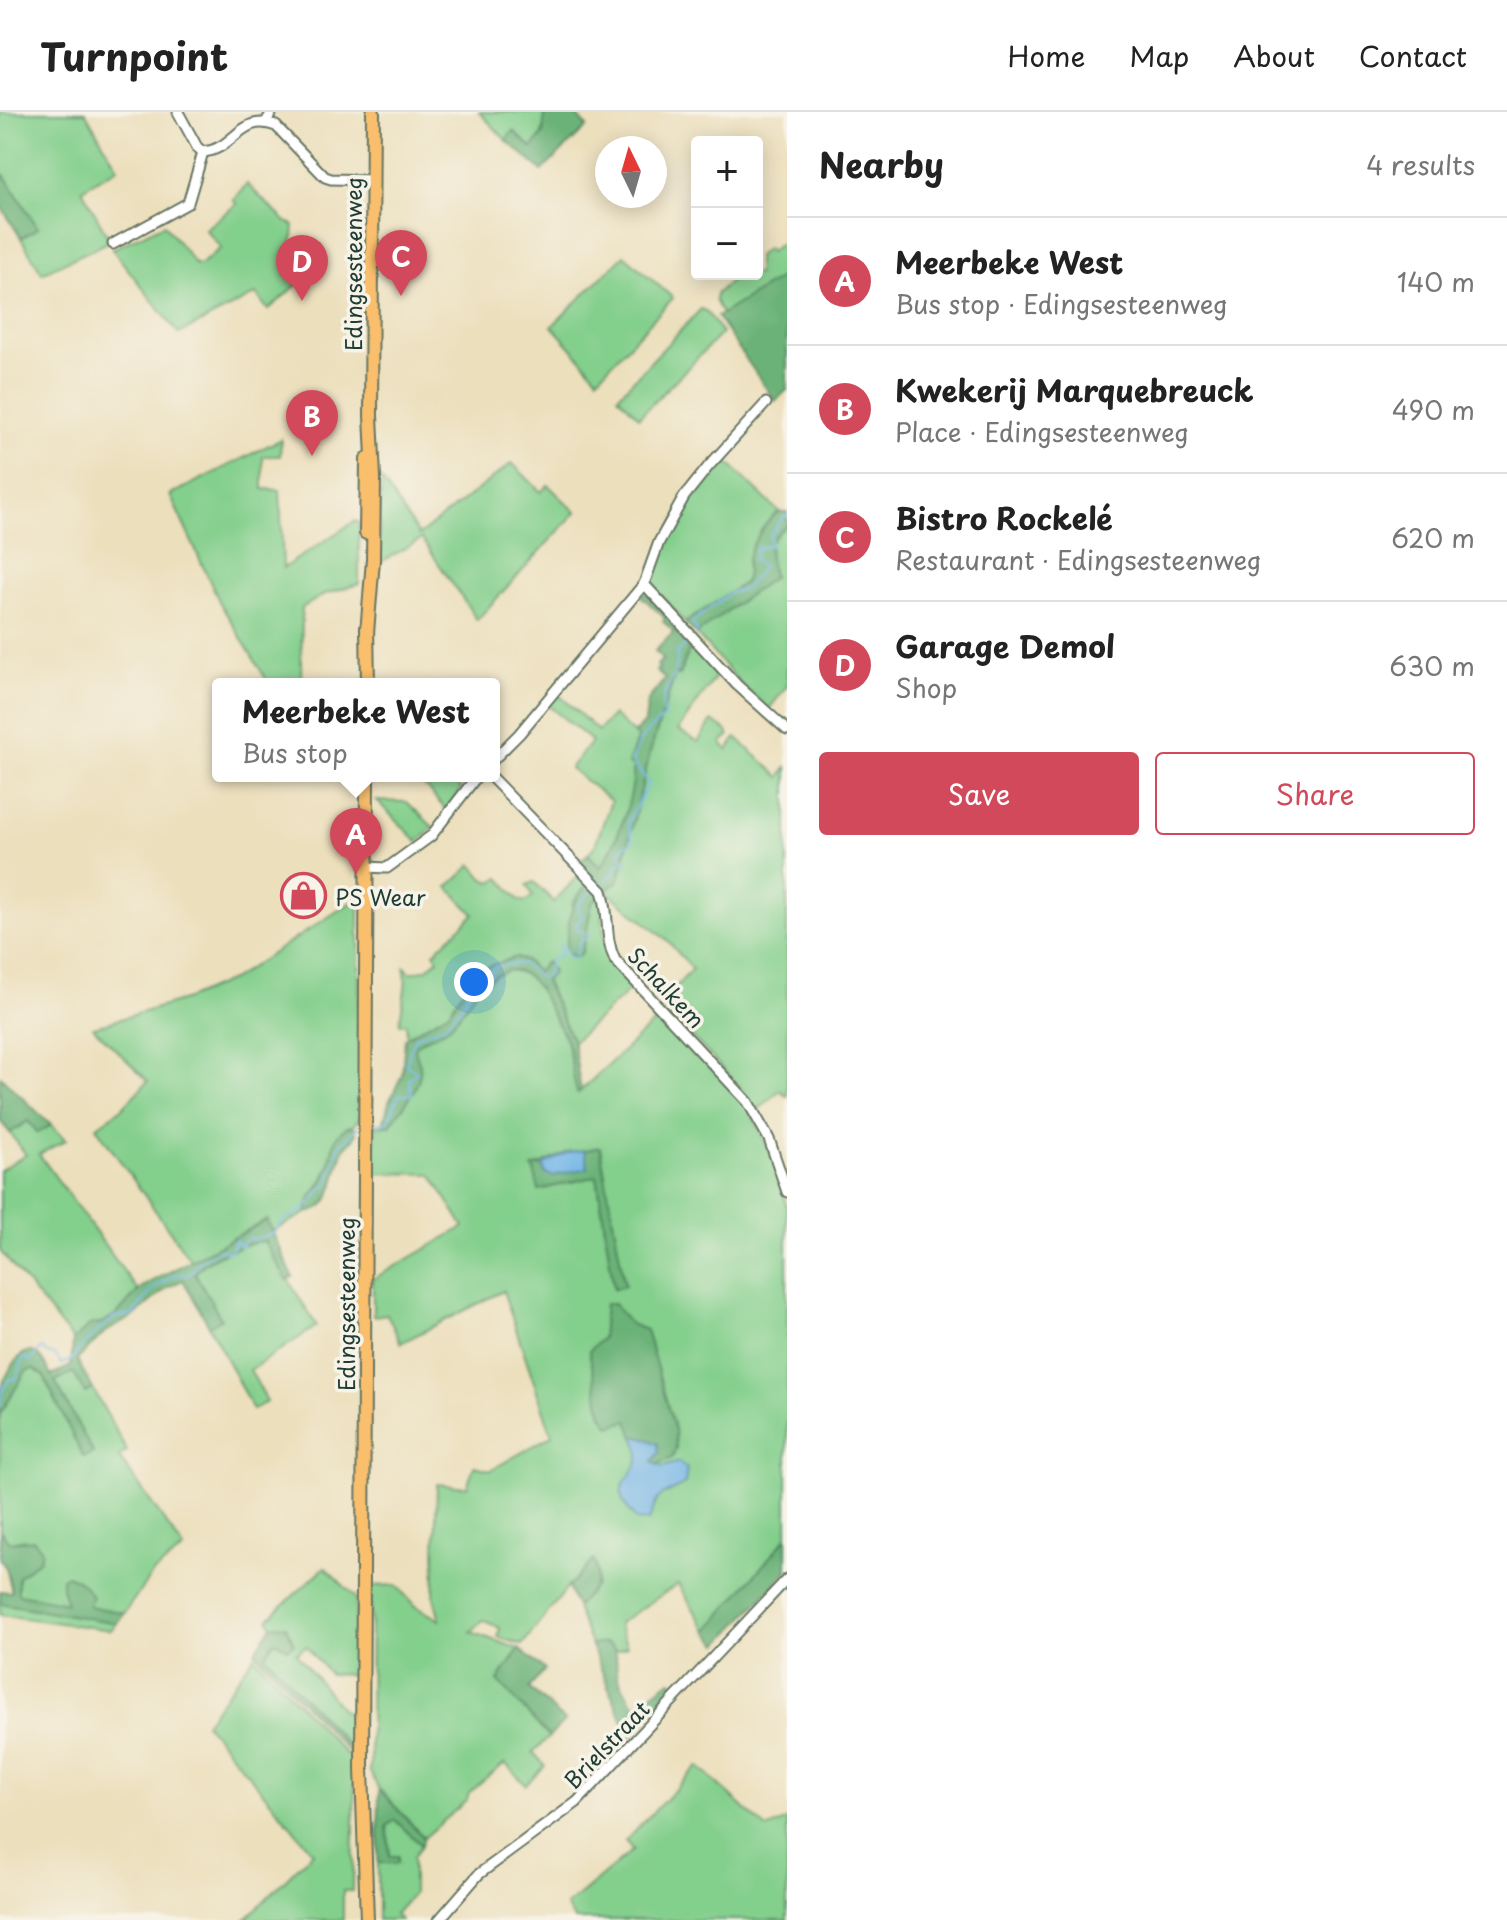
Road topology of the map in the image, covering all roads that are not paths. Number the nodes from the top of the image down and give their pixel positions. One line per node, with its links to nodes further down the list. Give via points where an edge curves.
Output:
1 (178, 112): 5 (street)
2 (272, 112): 4 (street)
3 (373, 112): 6 (main road, Edingsesteenweg)
4 (266, 122): 5 (street, via 254,121 216,150); 6 (street, via 325,177)
5 (203, 152): 7 (street, via 188,203)
6 (373, 180): 10 (main road, Edingsesteenweg, via 371,416 365,479)
7 (113, 244)
8 (766, 403): 9 (street, via 684,497)
9 (644, 584): 11 (street, via 737,685); 12 (street)
10 (368, 678)
11 (787, 730)
12 (500, 753)
13 (367, 782): 16 (main road, Edingsesteenweg)
14 (472, 782): 16 (street, via 431,836 387,868)
15 (496, 782): 17 (street, Schalkem, via 602,891 615,960 748,1102 769,1139)
16 (367, 867): 19 (main road, Edingsesteenweg)
17 (787, 1192)
18 (787, 1579): 22 (street, Brielstraat, via 577,1802 479,1874)
19 (363, 1832): 20 (main road, Edingsesteenweg); 21 (main road, Edingsesteenweg)
20 (359, 1920)
21 (367, 1920)
22 (439, 1920)

